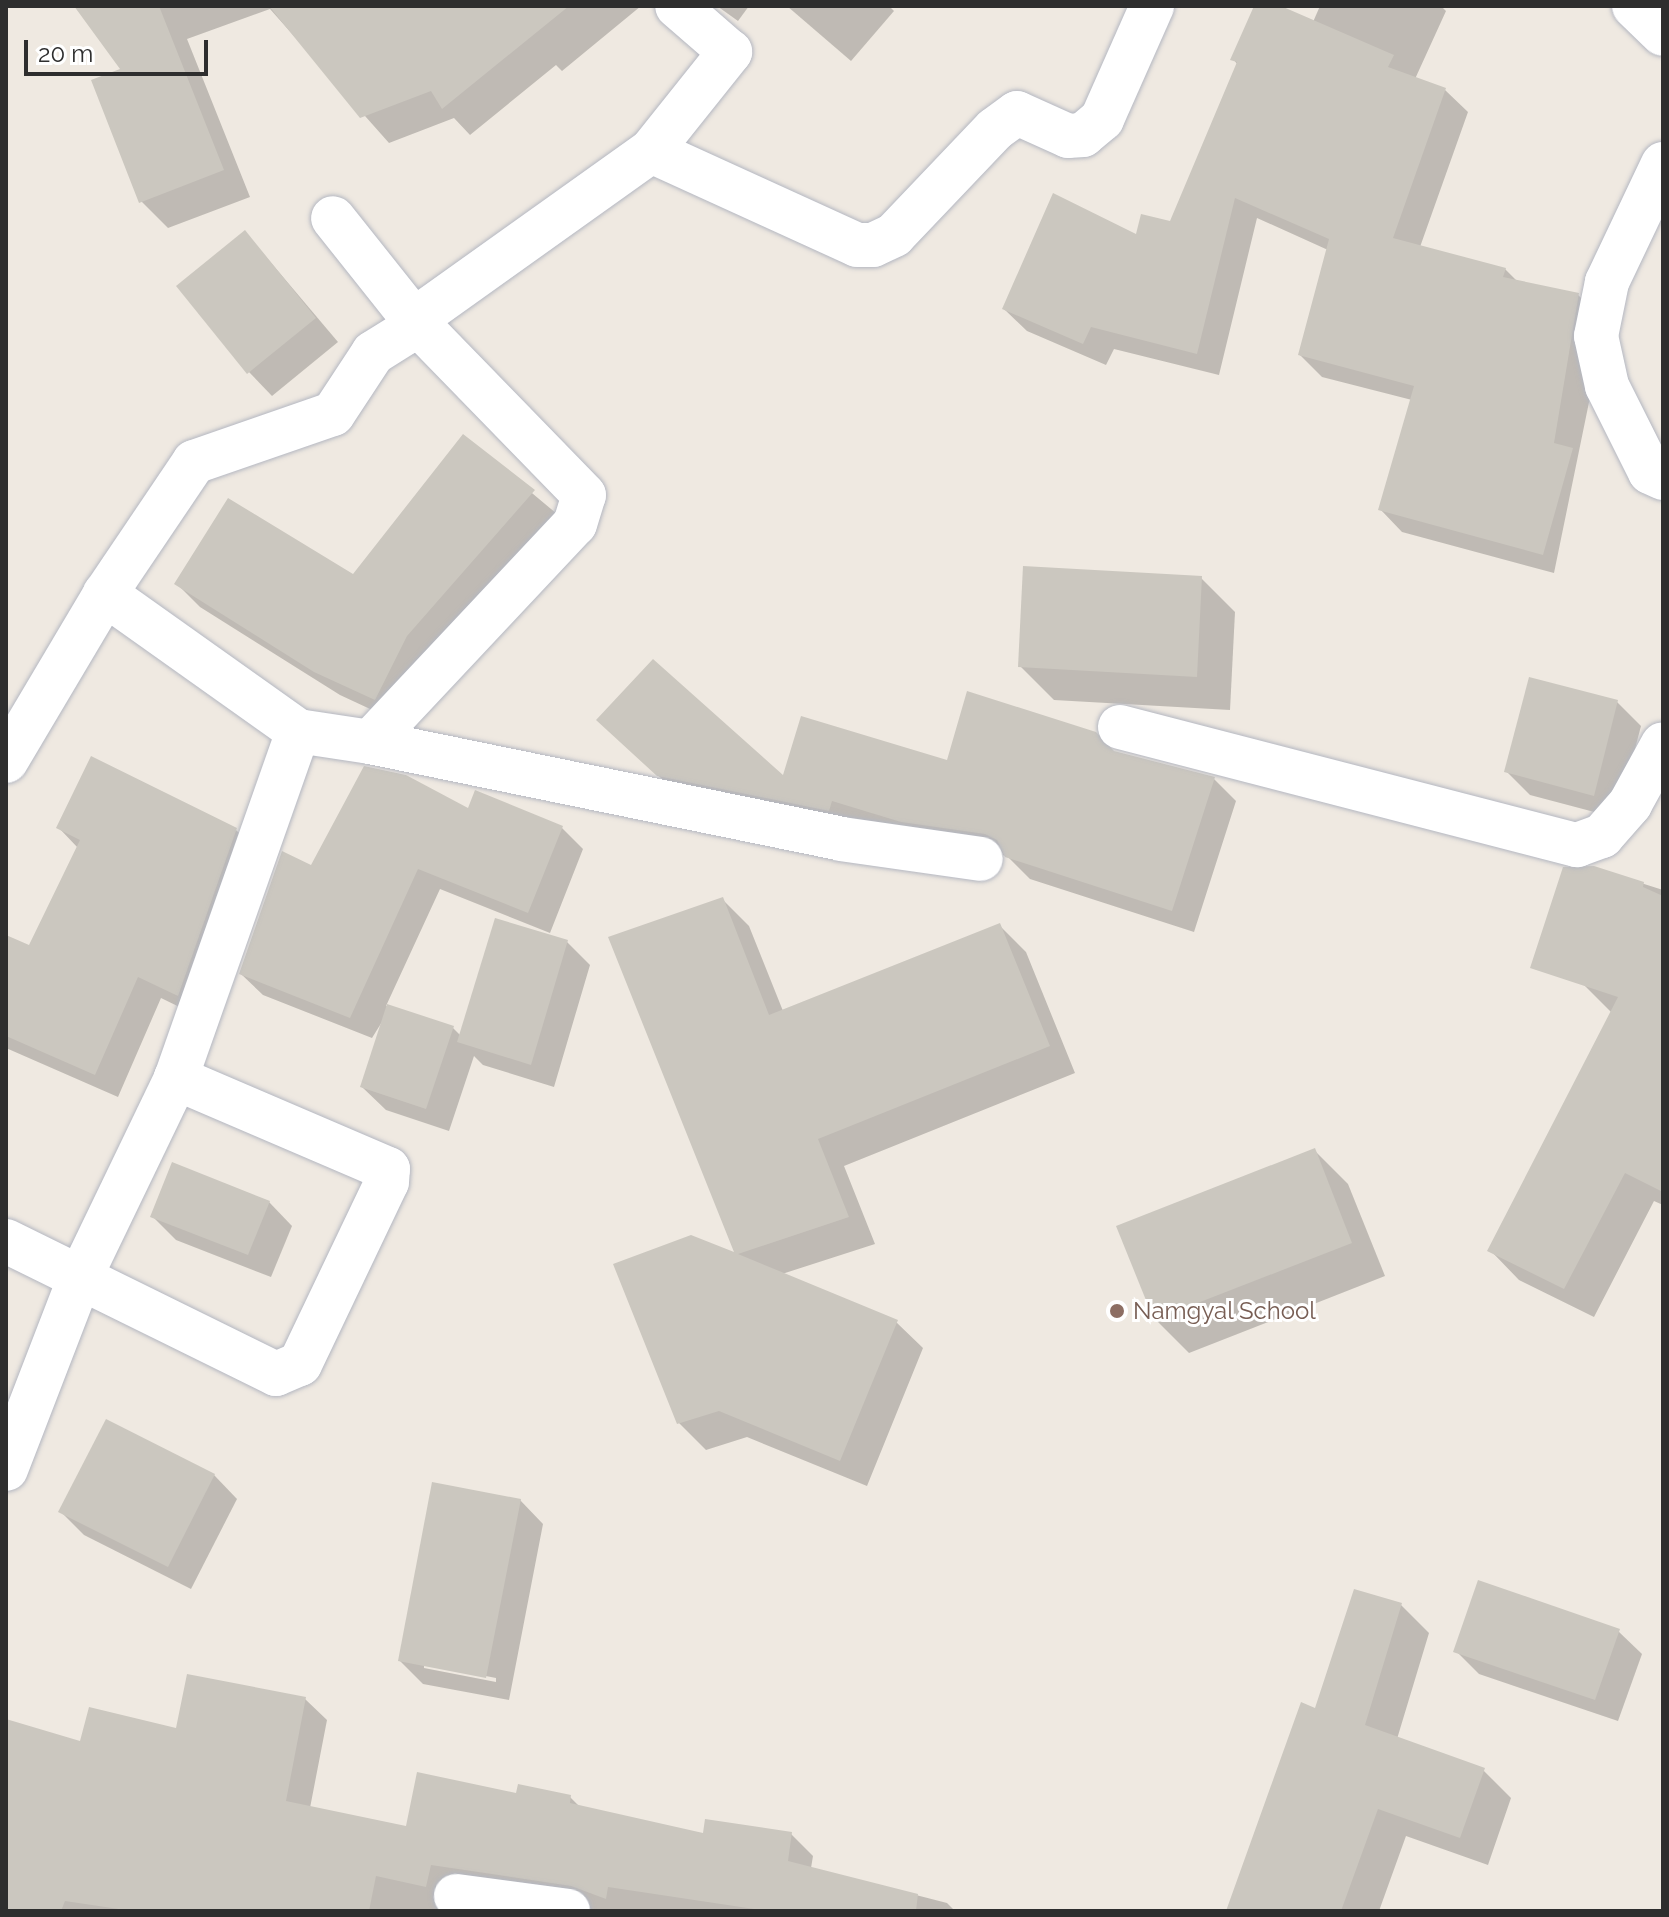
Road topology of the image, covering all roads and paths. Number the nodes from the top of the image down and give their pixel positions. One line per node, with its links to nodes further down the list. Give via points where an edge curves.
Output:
1 (677, 6): 5 (street, via 730,52)
2 (1152, 6): 5 (street, via 1102,119 1083,135 1068,136 1017,113 995,129 894,235 873,245 857,245)
3 (1634, 6): 4 (street)
4 (1663, 34)
5 (651, 151): 8 (street)
6 (1663, 164): 9 (street, via 1607,282 1596,336 1607,386 1650,472)
7 (333, 218): 8 (street)
8 (414, 320): 10 (street, via 405,333 373,353 333,414 194,462); 13 (street, via 584,495 575,524)
9 (1663, 478)
10 (105, 594): 12 (street); 15 (street)
11 (1120, 727): 14 (street, via 1577,845 1602,836 1630,804)
12 (298, 731): 13 (street); 17 (street)
13 (370, 742): 16 (street, via 841,839)
14 (1663, 744)
15 (6, 761)
16 (981, 859)
17 (176, 1078): 19 (street); 19 (street, via 388,1169 387,1182 307,1350 300,1364 276,1374)
18 (6, 1241): 19 (street)
19 (79, 1280): 20 (street)
20 (6, 1469)
21 (456, 1896): 22 (street)
22 (568, 1911)

